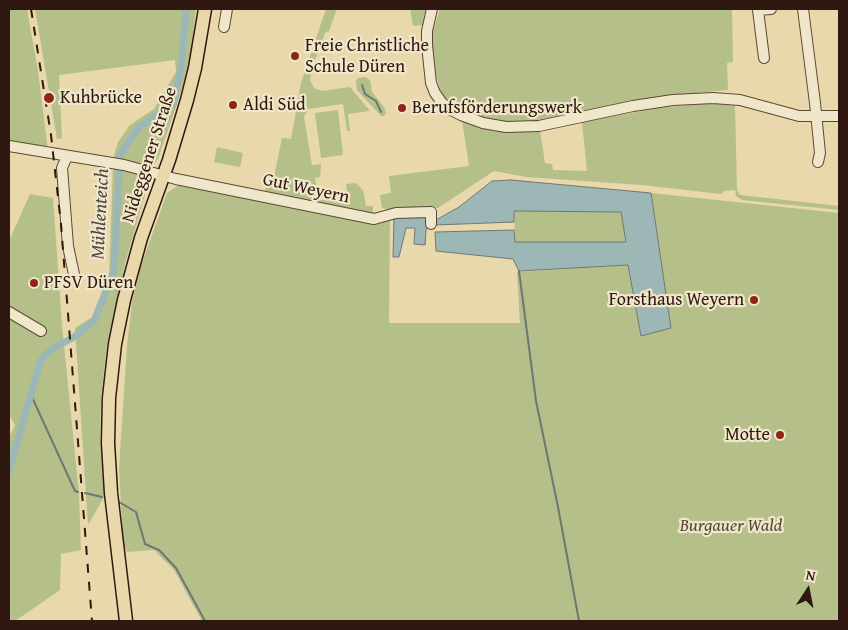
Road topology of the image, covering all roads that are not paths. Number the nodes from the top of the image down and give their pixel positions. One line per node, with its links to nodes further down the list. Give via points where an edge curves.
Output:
1 (206, 9): 13 (main road, Nideggener Straße, via 187,100)
2 (227, 9): 6 (street)
3 (432, 9): 9 (street, via 426,45 435,92 451,110 483,123 506,127 539,126 653,103 722,98 782,113)
4 (766, 9): 7 (street, via 758,10)
5 (803, 9): 9 (street)
6 (224, 27)
7 (764, 58)
8 (839, 116): 9 (street)
9 (816, 117): 12 (street)
10 (9, 146): 11 (street)
11 (67, 156): 13 (street, via 124,165); 15 (street, via 62,168 68,246)
12 (818, 162)
13 (163, 176): 14 (street, Gut Weyern, via 374,219 396,213 431,212); 18 (main road, Nideggener Straße, via 128,282 109,398 110,491)
14 (432, 224)
15 (75, 279)
16 (9, 312): 17 (street)
17 (41, 331)
18 (126, 621)

